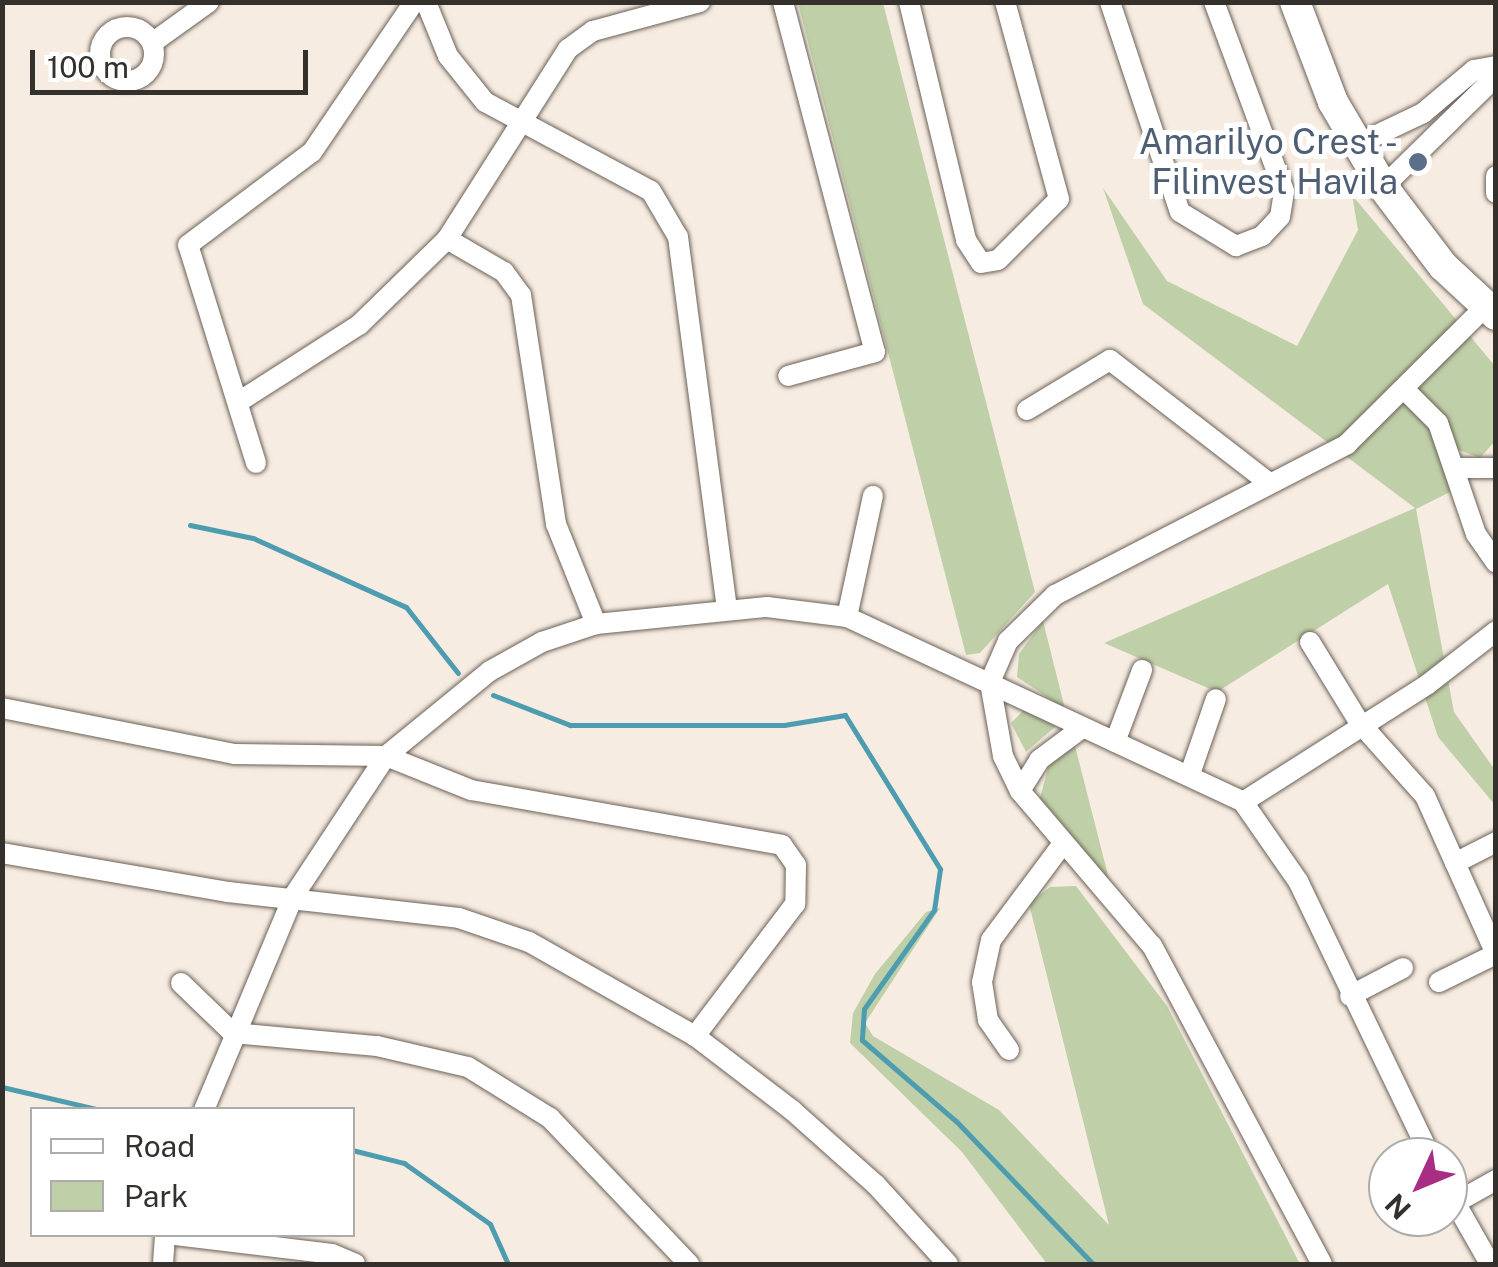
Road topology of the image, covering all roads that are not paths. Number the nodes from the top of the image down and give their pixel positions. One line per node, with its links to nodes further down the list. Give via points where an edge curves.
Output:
1 (209, 2): 12 (street)
2 (414, 2): 24 (street, via 312,152 274,188 188,245)
3 (426, 2): 14 (street, via 461,77)
4 (700, 2): 11 (street)
5 (783, 2): 22 (street, via 875,352)
6 (909, 2): 7 (street, via 966,240 981,262 998,260 1059,198)
7 (1005, 2)
8 (1110, 2): 9 (street, via 1180,212 1236,246 1262,236 1280,217 1284,190)
9 (1214, 2)
10 (1295, 2): 15 (street)
11 (635, 10): 14 (street, via 568,48)
12 (152, 43)
13 (1496, 67): 15 (street, via 1474,70 1423,112); 17 (street)
14 (521, 128): 19 (street); 32 (street, via 651,192 678,237)
15 (1356, 146): 17 (street)
16 (1496, 176): 18 (street)
17 (1383, 187): 20 (street)
18 (1496, 193)
19 (447, 238): 24 (street, via 360,325); 34 (street, via 504,272 521,295 556,524)
20 (1490, 311): 21 (street); 23 (street)
21 (1496, 340)
22 (788, 376)
23 (1405, 390): 27 (street, via 1438,423); 29 (street, via 1347,444)
24 (240, 401): 26 (street)
25 (1027, 410): 29 (street, via 1110,360)
26 (256, 463)
27 (1456, 468): 28 (street); 31 (street, via 1476,534)
28 (1496, 468)
29 (1268, 483): 38 (street, via 1055,595 1008,641)
30 (873, 496): 33 (street)
31 (1496, 563)
32 (727, 607): 33 (street); 34 (street)
33 (847, 617): 38 (street)
34 (596, 624): 44 (street, via 490,671)
35 (1496, 631): 41 (street, via 1428,684)
36 (1310, 642): 41 (street)
37 (1142, 670): 43 (street)
38 (990, 682): 42 (street); 46 (street, via 996,728)
39 (1216, 698): 45 (street)
40 (2, 708): 44 (street, via 234,754)
41 (1360, 722): 47 (street); 51 (street, via 1426,796)
42 (1082, 728): 43 (street); 46 (street, via 1040,760)
43 (1115, 742): 45 (street)
44 (386, 756): 52 (street); 59 (street, via 472,790 782,846 796,865 795,904)
45 (1190, 774): 47 (street)
46 (1020, 791): 49 (street)
47 (1243, 802): 57 (street, via 1298,881)
48 (1496, 842): 51 (street)
49 (1061, 846): 60 (street, via 990,940 982,982 988,1020); 73 (street, via 1152,946)
50 (2, 853): 52 (street)
51 (1455, 863): 53 (street)
52 (293, 897): 58 (street); 59 (street, via 477,924 568,961)
53 (1494, 946): 55 (street)
54 (1403, 968): 57 (street)
55 (1439, 982)
56 (180, 983): 58 (street)
57 (1350, 996): 62 (street)
58 (233, 1034): 61 (street); 71 (street, via 377,1046 468,1067 550,1118)
59 (694, 1036): 72 (street, via 849,1160)
60 (1009, 1050)
61 (205, 1107)
62 (1421, 1137)
63 (1496, 1180): 64 (street)
64 (1468, 1190)
65 (1468, 1223): 68 (street)
66 (166, 1237): 69 (street)
67 (191, 1237): 70 (street, via 332,1254)
68 (1491, 1260)
69 (162, 1264)
70 (355, 1264)
71 (689, 1264)
72 (948, 1264)
73 (1322, 1264)

